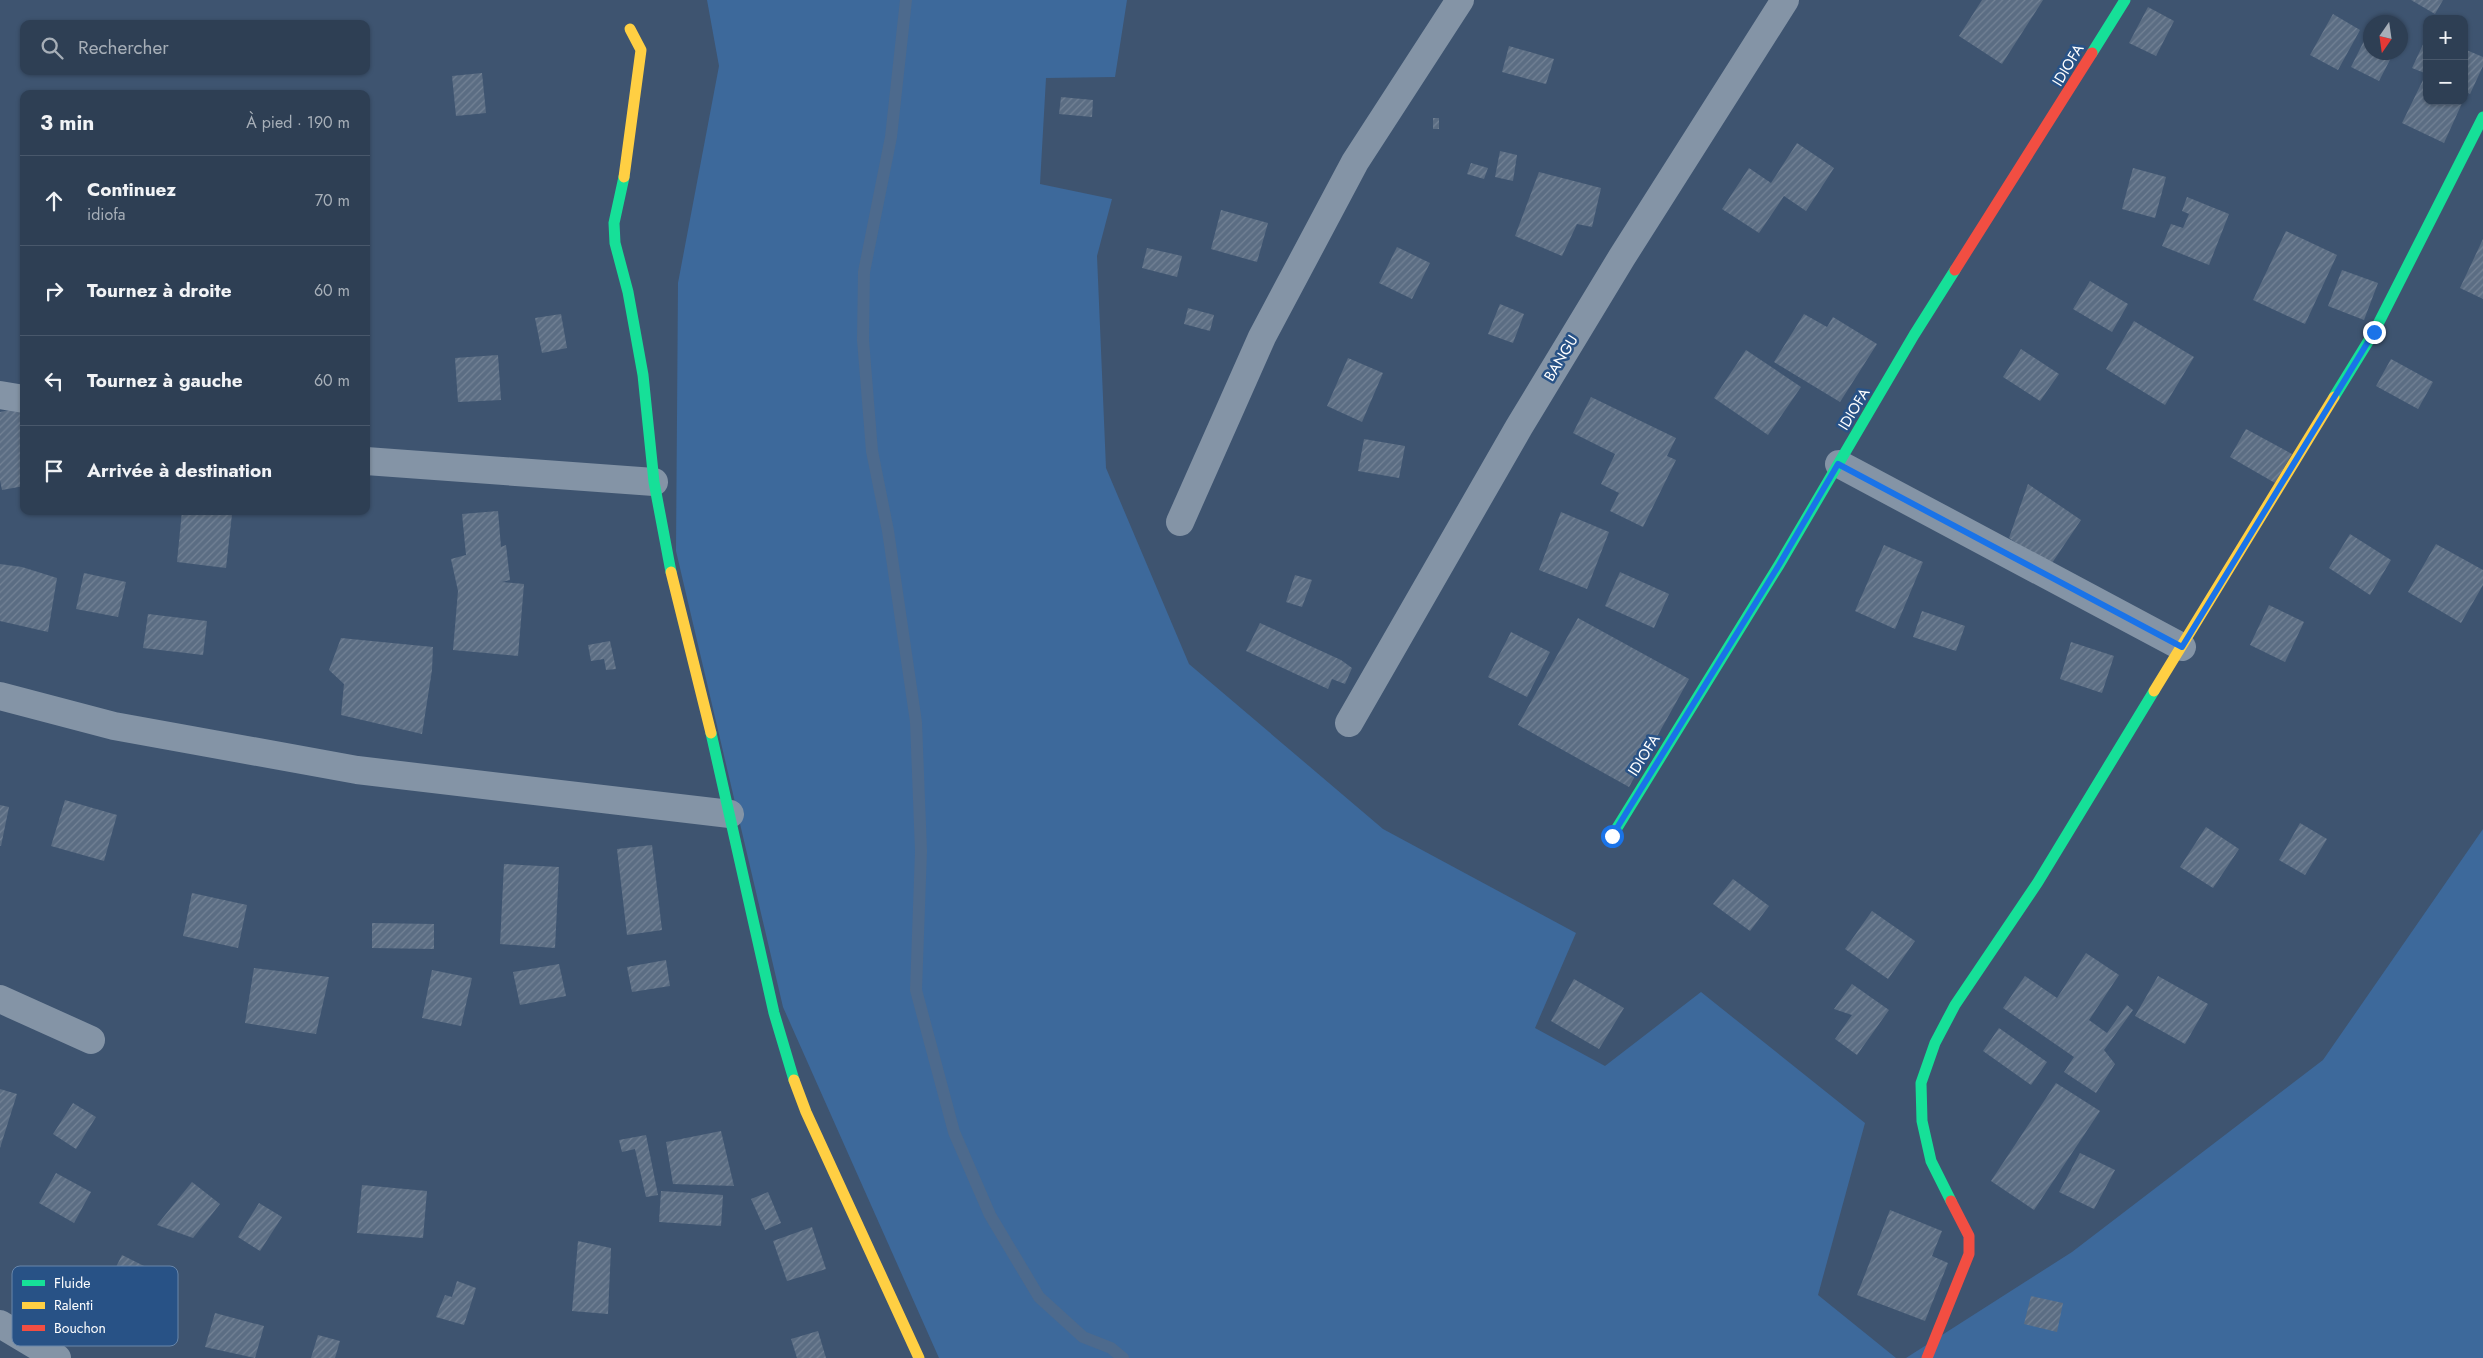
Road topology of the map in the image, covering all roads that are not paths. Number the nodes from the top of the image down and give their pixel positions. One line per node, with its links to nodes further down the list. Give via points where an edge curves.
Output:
1 (1460, 0): 11 (street, via 1350,170 1262,337)
2 (1785, 0): 14 (street, BANGU, via 1519,426)
3 (2125, 0): 9 (street, IDIOFA, via 1914,336)
4 (630, 28): 10 (street, via 641,50 624,177 614,223 615,244 628,292 643,375)
5 (2483, 117): 12 (street, via 2374,332)
6 (0, 395): 7 (street)
7 (20, 398)
8 (370, 461): 10 (street)
9 (1838, 464): 12 (street); 16 (street, IDIOFA)
10 (654, 482): 15 (street, via 670,570)
11 (1180, 522)
12 (2182, 647): 24 (street, via 2038,882 1955,1005 1935,1043 1921,1083 1922,1121 1931,1161 1969,1236 1969,1254)
13 (0, 696): 15 (street, via 114,726 357,770)
14 (1349, 723)
15 (730, 814): 23 (street, via 774,1013 789,1066 806,1112)
16 (1612, 836)
17 (0, 999): 18 (street)
18 (90, 1040)
19 (0, 1324): 20 (street)
20 (12, 1331)
21 (37, 1346): 22 (street)
22 (57, 1358)
23 (919, 1358)
24 (1927, 1358)

